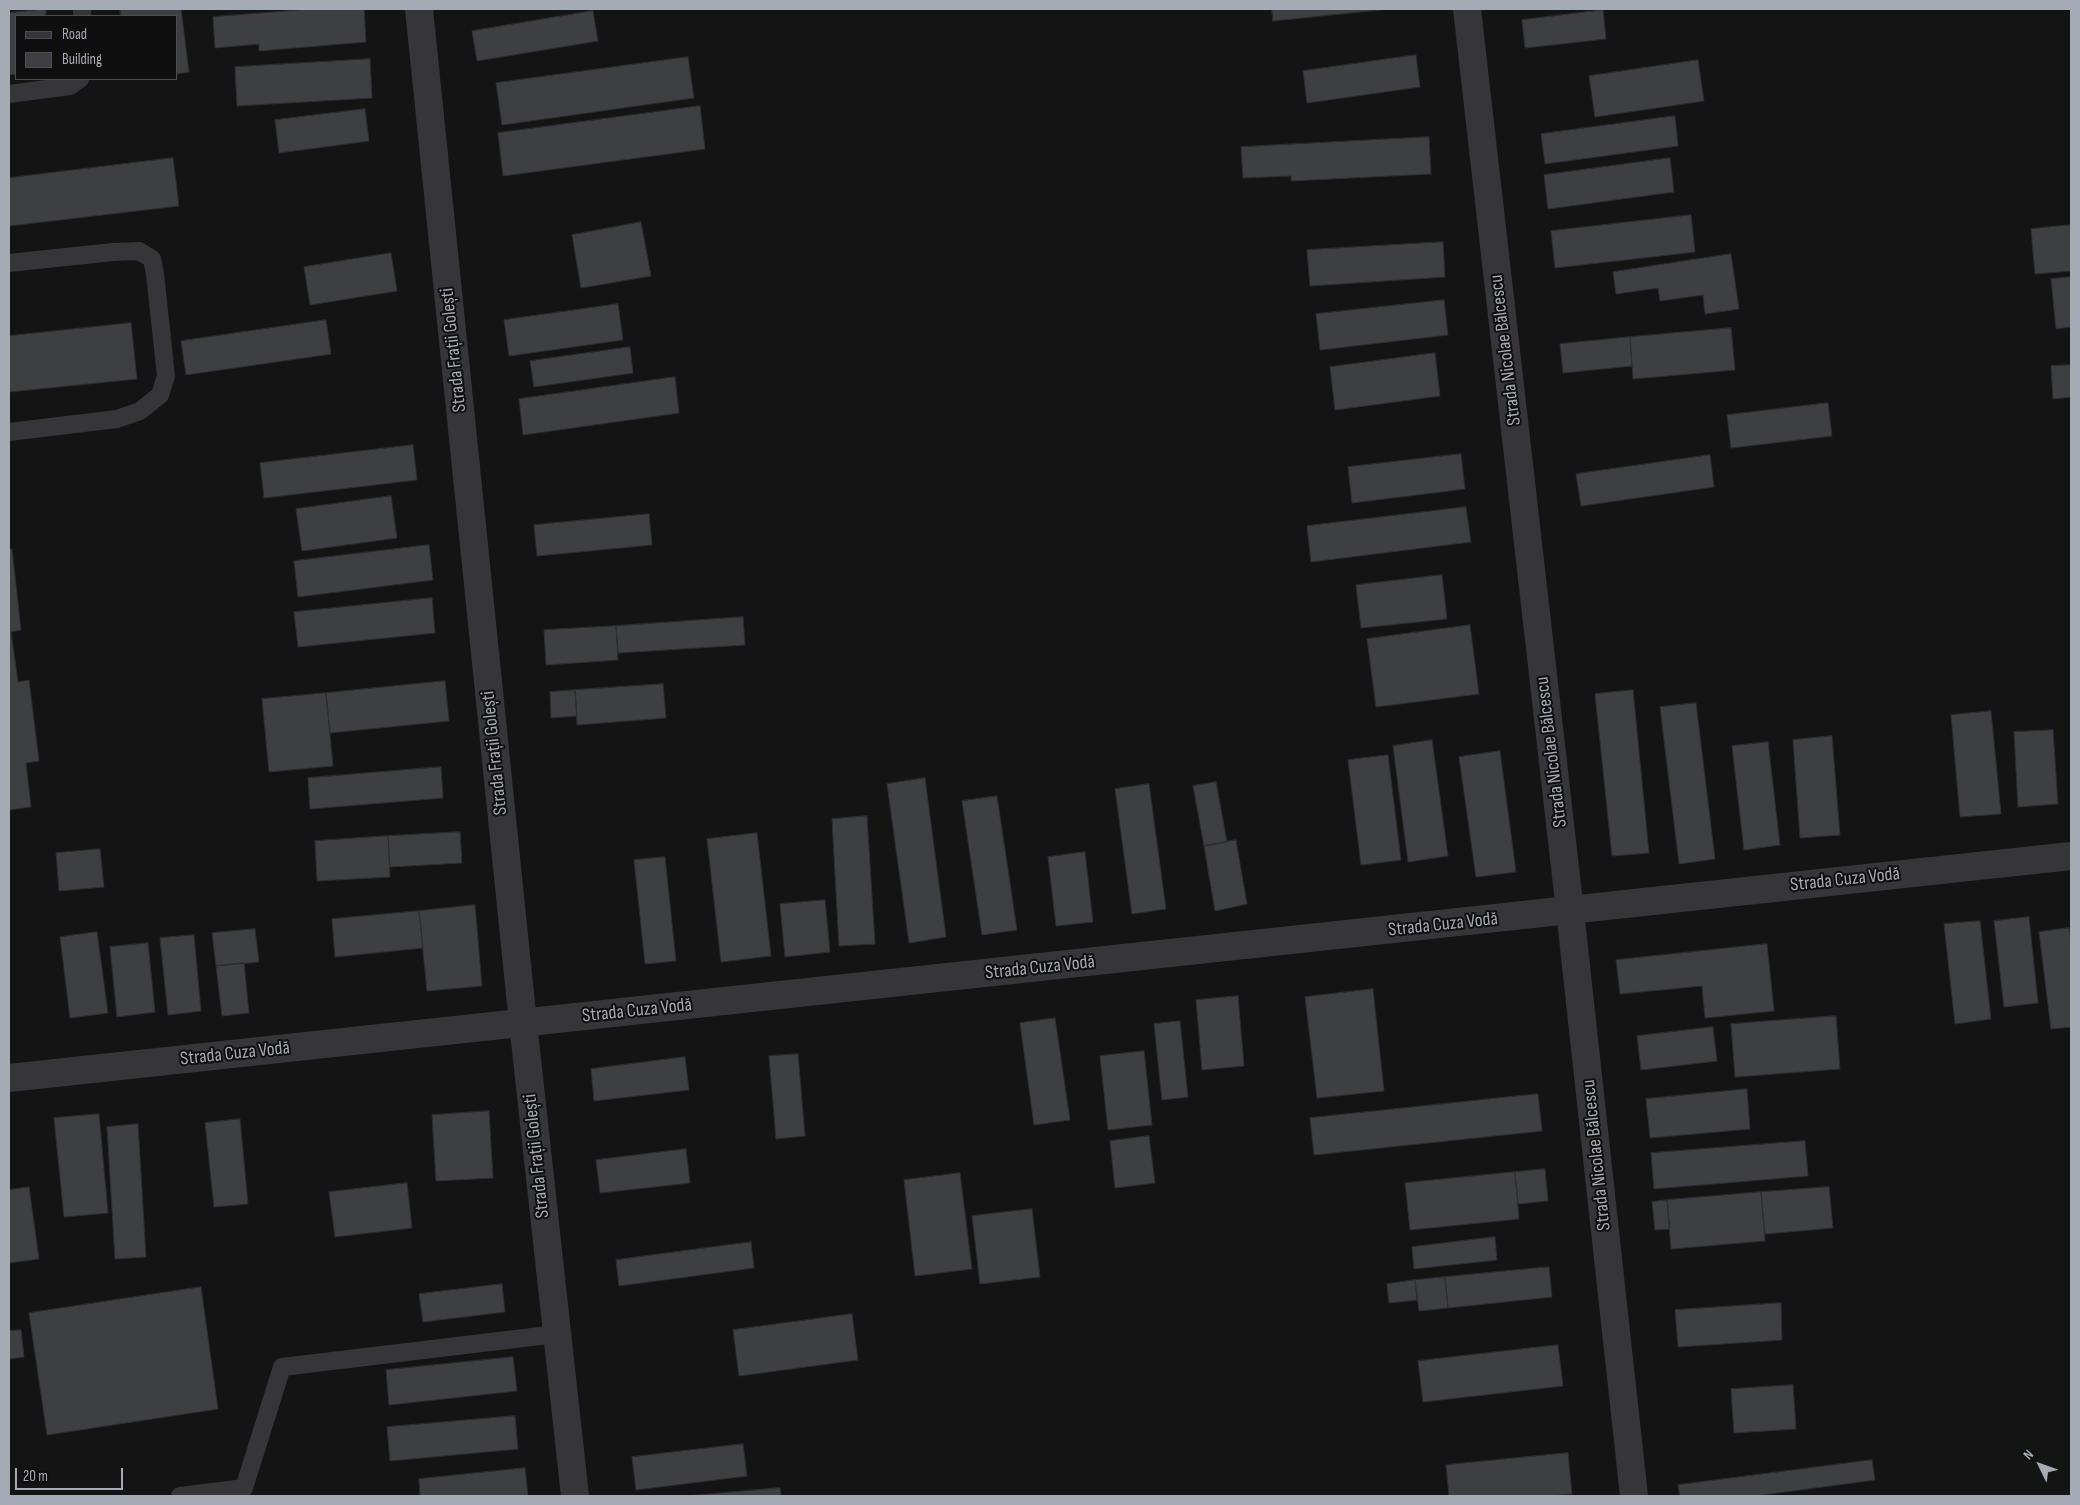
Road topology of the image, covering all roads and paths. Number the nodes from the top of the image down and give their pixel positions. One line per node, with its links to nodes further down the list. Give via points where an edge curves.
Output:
1 (419, 9): 9 (street, Strada Frații Golești)
2 (1467, 9): 8 (street, Strada Nicolae Bălcescu)
3 (79, 80): 4 (lane, via 70,86)
4 (9, 94)
5 (9, 263): 6 (lane, via 140,251 152,259 166,376 160,395 140,411 117,420)
6 (9, 432)
7 (2071, 856): 8 (street, Strada Cuza Vodă)
8 (1570, 911): 9 (street, Strada Cuza Vodă); 14 (street, Strada Nicolae Bălcescu)
9 (523, 1023): 10 (street, Strada Cuza Vodă); 11 (street, Strada Frații Golești)
10 (9, 1078)
11 (557, 1334): 12 (lane, via 282,1367 244,1488); 13 (street, Strada Frații Golești)
12 (180, 1496)
13 (575, 1496)
14 (1634, 1496)

